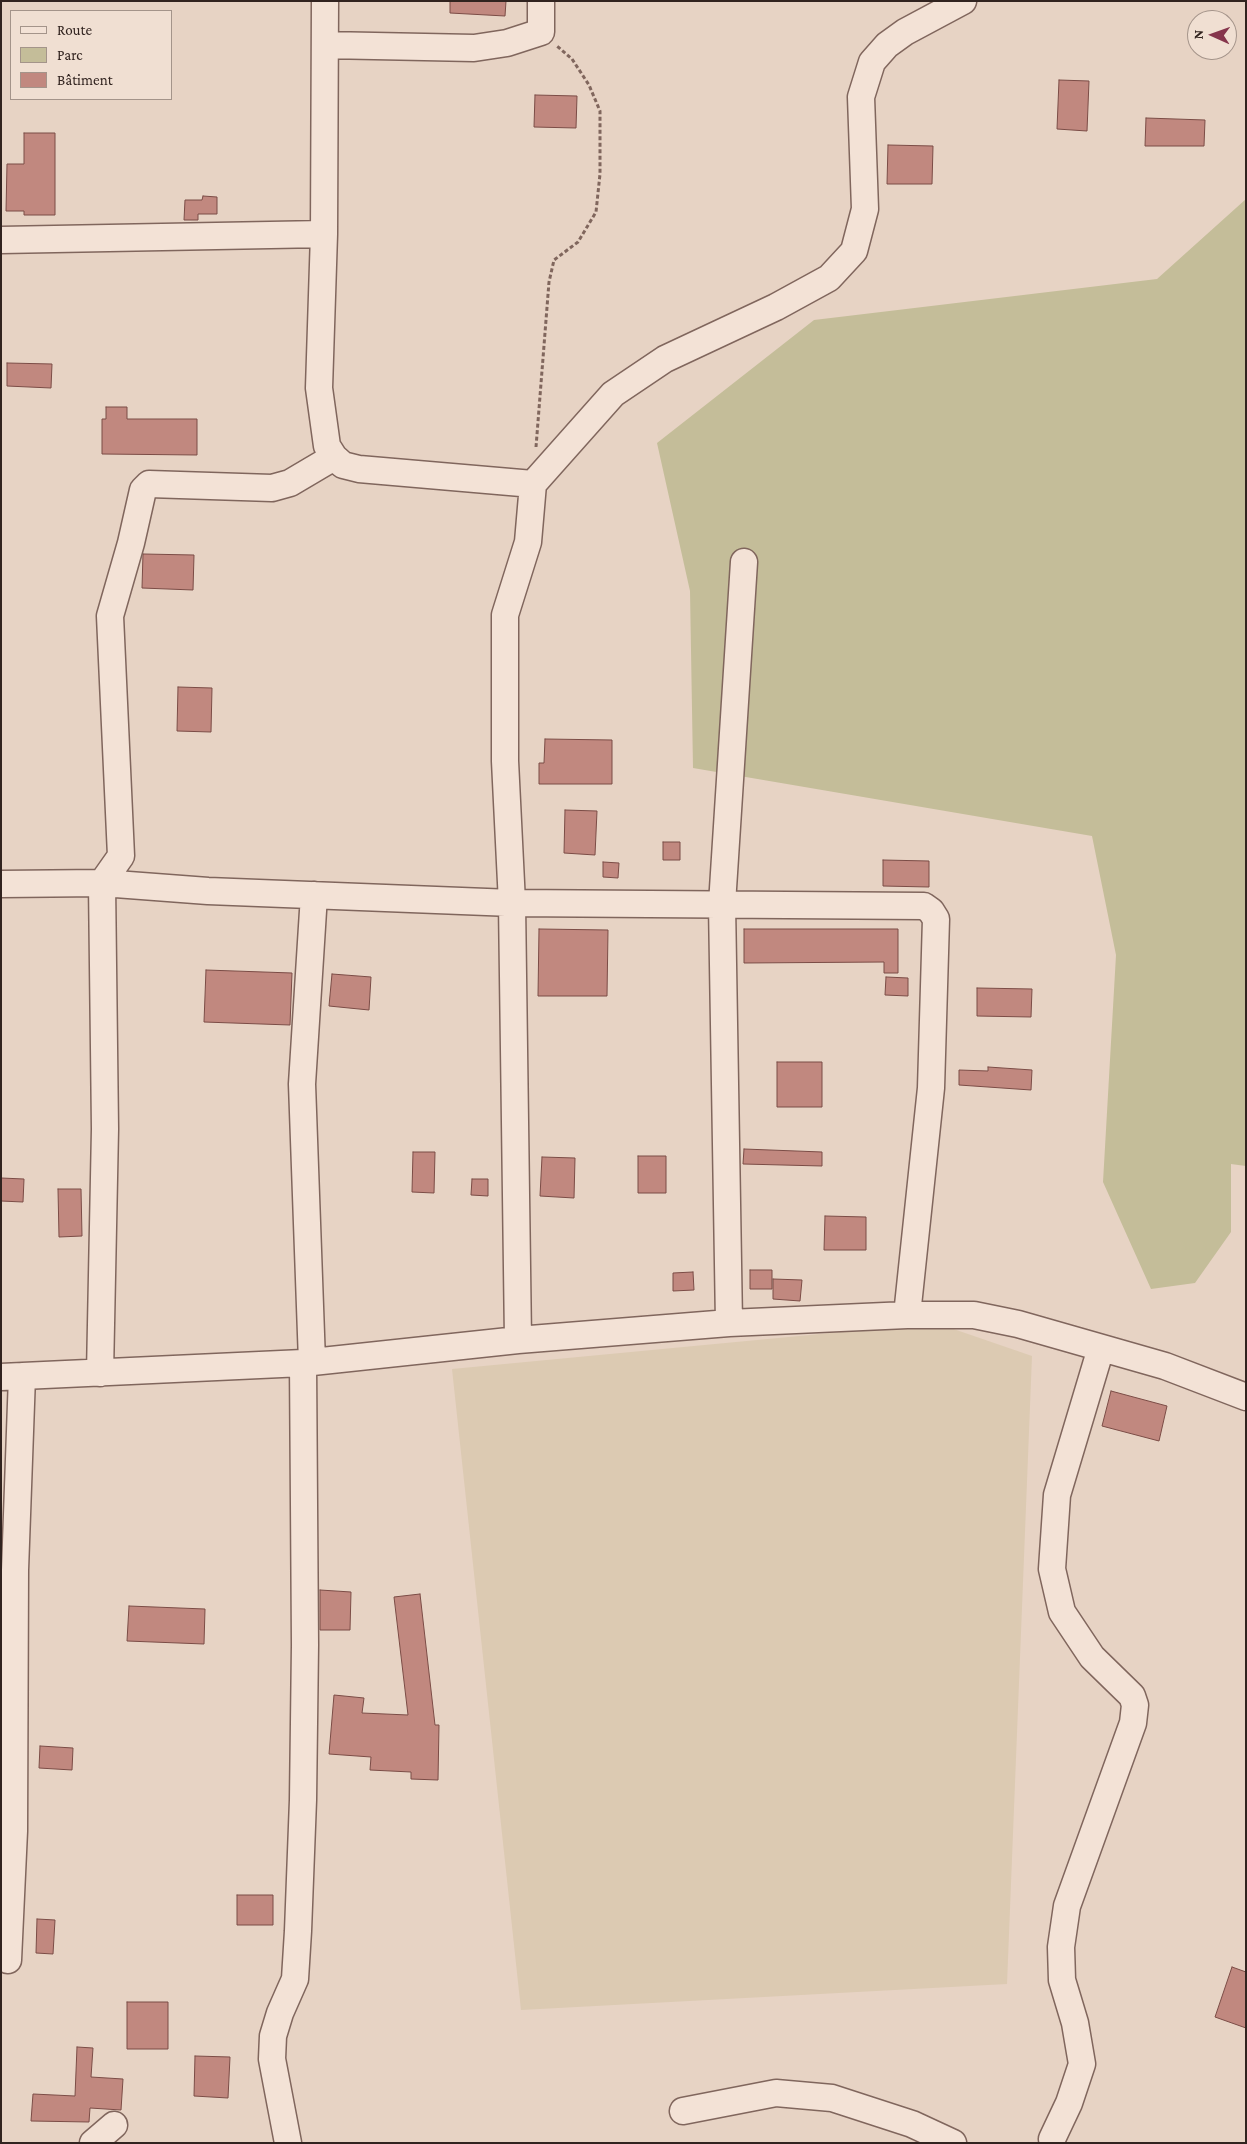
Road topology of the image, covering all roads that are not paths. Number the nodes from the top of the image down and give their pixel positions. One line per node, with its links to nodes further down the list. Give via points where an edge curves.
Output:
1 (325, 1): 4 (street)
2 (540, 1): 4 (street, via 541,32 507,42 474,48)
3 (964, 1): 8 (street, via 905,32 872,62 861,97 864,209 854,251 829,278 776,307 665,359 613,394)
4 (325, 45): 5 (street)
5 (324, 234): 6 (street); 7 (street, via 319,388 327,446)
6 (1, 240)
7 (334, 457): 8 (street, via 343,465 359,469); 10 (street, via 290,483 272,488 161,483 149,484 143,490 110,616 121,856)
8 (533, 484): 13 (street, via 528,542 505,615 505,761)
9 (744, 562): 14 (street)
10 (102, 883): 11 (street); 12 (street); 20 (street, via 105,1129)
11 (1, 884)
12 (314, 896): 13 (street); 19 (street, via 302,1084)
13 (512, 903): 14 (street); 17 (street)
14 (722, 904): 15 (street, via 924,906 936,919 932,1088); 16 (street)
15 (907, 1314): 16 (street); 18 (street, via 974,1315)
16 (729, 1323): 17 (street)
17 (518, 1340): 19 (street)
18 (1101, 1348): 22 (street, via 1165,1366); 26 (street, via 1057,1495 1052,1569 1062,1612 1092,1657 1132,1696 1135,1705 1133,1723 1067,1906 1061,1947 1062,1980 1075,2022 1082,2064)
19 (308, 1363): 20 (street); 28 (street, via 303,1800 298,1931 295,1979 273,2036 272,2059)
20 (100, 1373): 21 (street)
21 (12, 1377): 23 (street, via 14,1831)
22 (1246, 1397)
23 (8, 1960)
24 (683, 2110): 29 (street, via 776,2093 832,2098 912,2124)
25 (114, 2125): 27 (street)
26 (1055, 2142)
27 (93, 2143)
28 (288, 2143)
29 (953, 2143)

